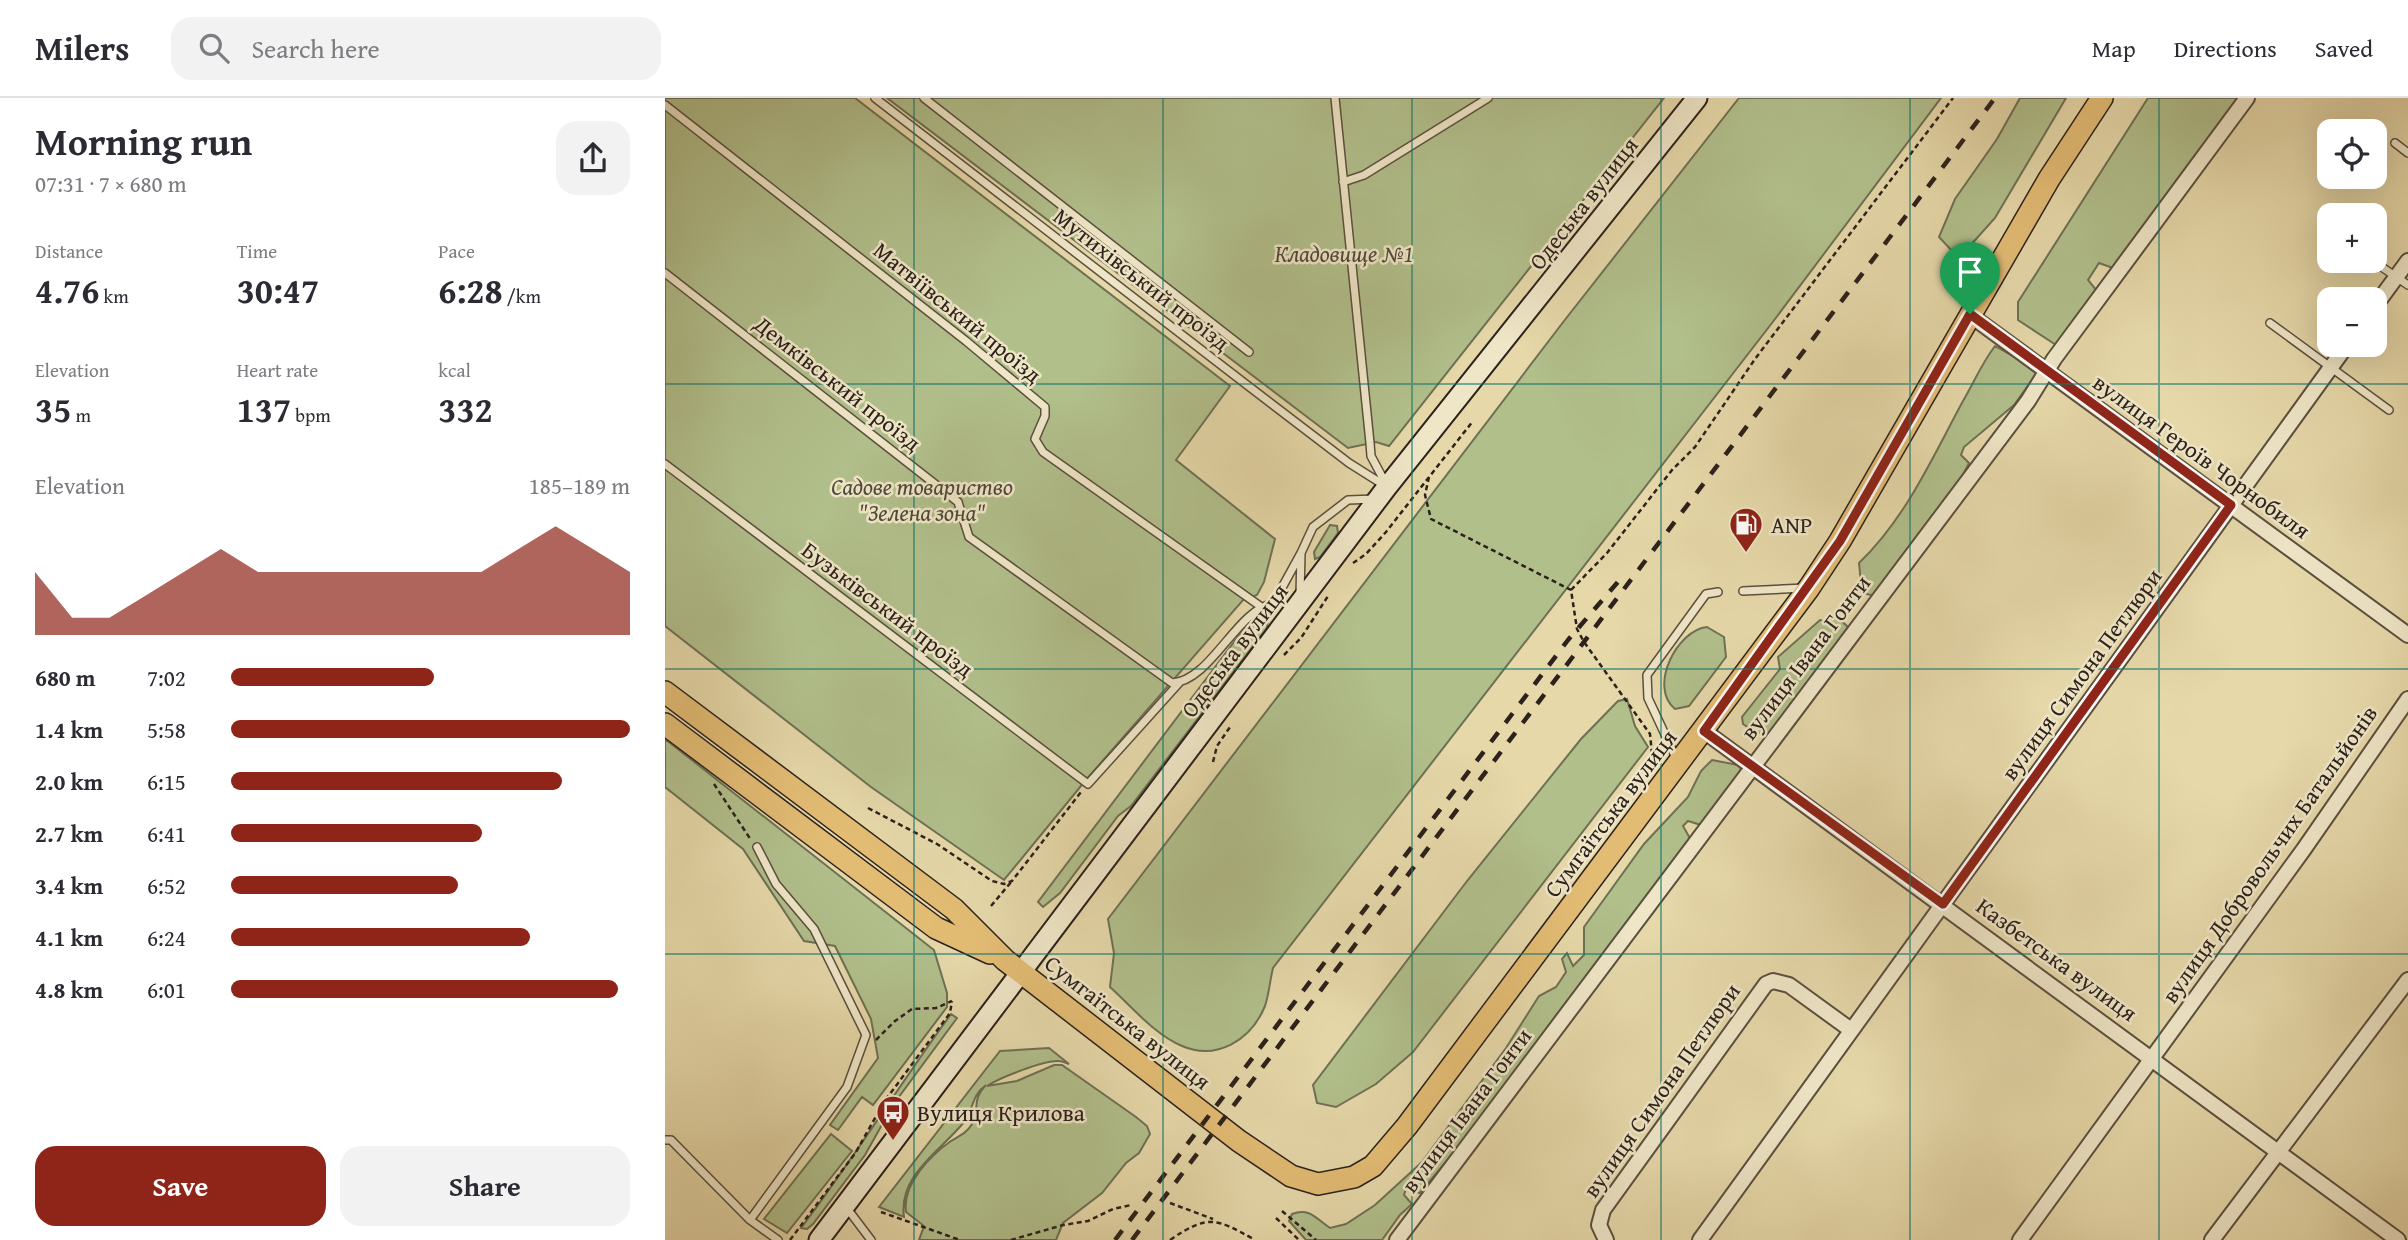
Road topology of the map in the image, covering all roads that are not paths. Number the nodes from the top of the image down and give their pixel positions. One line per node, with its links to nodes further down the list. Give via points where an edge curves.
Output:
1 (875, 98): 25 (lane, Мутихівський проїзд)
2 (924, 98): 19 (lane)
3 (1335, 98): 11 (lane)
4 (1488, 98): 11 (lane, via 1364,175)
5 (1697, 98): 25 (main road, Одеська вулиця)
6 (2102, 98): 17 (main road, Сумгаїтська вулиця)
7 (2246, 98): 22 (street, вулиця Івана Гонти)
8 (665, 105): 32 (lane, Матвіївський проїзд, via 1045,407 1035,439 1043,452)
9 (2395, 144): 10 (lane)
10 (2408, 153)
11 (1343, 182): 25 (lane, via 1371,456)
12 (2408, 261): 15 (street)
13 (2387, 271): 15 (lane)
14 (665, 273): 34 (lane, Демківський проїзд, via 958,502 969,537)
15 (2402, 281): 16 (street)
16 (2387, 295)
17 (1970, 314): 22 (street, вулиця Героїв Чорнобиля); 28 (main road, Сумгаїтська вулиця)
18 (2270, 323): 21 (lane)
19 (1249, 352)
20 (2338, 357): 21 (street, вулиця Симона Петлюри)
21 (2330, 368): 23 (lane); 26 (street, вулиця Симона Петлюри)
22 (2048, 371): 26 (street, вулиця Героїв Чорнобиля); 40 (street, вулиця Івана Гонти)
23 (2389, 411)
24 (665, 464): 34 (lane, Бузьківський проїзд, via 1088,784)
25 (1383, 493): 27 (lane, via 1348,500 1313,527); 31 (main road, Одеська вулиця)
26 (2231, 505): 33 (street, вулиця Героїв Чорнобиля); 42 (street, вулиця Симона Петлюри)
27 (1301, 553): 31 (lane); 32 (lane, via 1273,604)
28 (1809, 588): 29 (lane); 38 (main road, Сумгаїтська вулиця)
29 (1743, 591)
30 (1718, 592): 39 (lane, via 1706,594 1647,676 1648,698)
31 (1300, 603): 44 (main road, Одеська вулиця)
32 (1260, 606): 34 (lane, via 1205,664)
33 (2408, 635)
34 (1176, 683)
35 (665, 692): 43 (main road, Сумгаїтська вулиця, via 954,908)
36 (2408, 699): 47 (street, вулиця Добровольчих Батальйонів)
37 (665, 724): 43 (main road, Сумгаїтська вулиця, via 936,928)
38 (1704, 731): 39 (main road, Сумгаїтська вулиця); 40 (street, Казбетська вулиця)
39 (1679, 764): 44 (main road, Сумгаїтська вулиця, via 1407,1126 1373,1166 1346,1180 1309,1183 1280,1170)
40 (1753, 766): 42 (street, Казбетська вулиця); 56 (street, вулиця Івана Гонти)
41 (757, 847): 51 (lane, via 776,884 814,929 866,1035 847,1087)
42 (1943, 904): 46 (street, вулиця Симона Петлюри); 47 (street, Казбетська вулиця)
43 (1005, 960): 44 (main road, Сумгаїтська вулиця)
44 (1023, 974): 50 (main road, Одеська вулиця)
45 (2408, 980): 49 (street)
46 (1851, 1030): 57 (street, вулиця Симона Петлюри, via 1789,985 1766,984 1603,1210 1599,1225); 58 (street, вулиця Симона Петлюри)
47 (2152, 1057): 49 (street, Казбетська вулиця); 59 (street, вулиця Добровольчих Батальйонів)
48 (665, 1140): 51 (lane, via 671,1140)
49 (2279, 1151): 60 (street); 61 (street, Казбетська вулиця)
50 (845, 1206): 54 (main road, Одеська вулиця); 55 (lane)
51 (750, 1220): 53 (lane)
52 (2408, 1236): 62 (street)
53 (778, 1240)
54 (819, 1240)
55 (871, 1240)
56 (1397, 1240)
57 (1606, 1240)
58 (1700, 1240)
59 (2020, 1240)
60 (2212, 1240)
61 (2399, 1240)
62 (2405, 1240)

